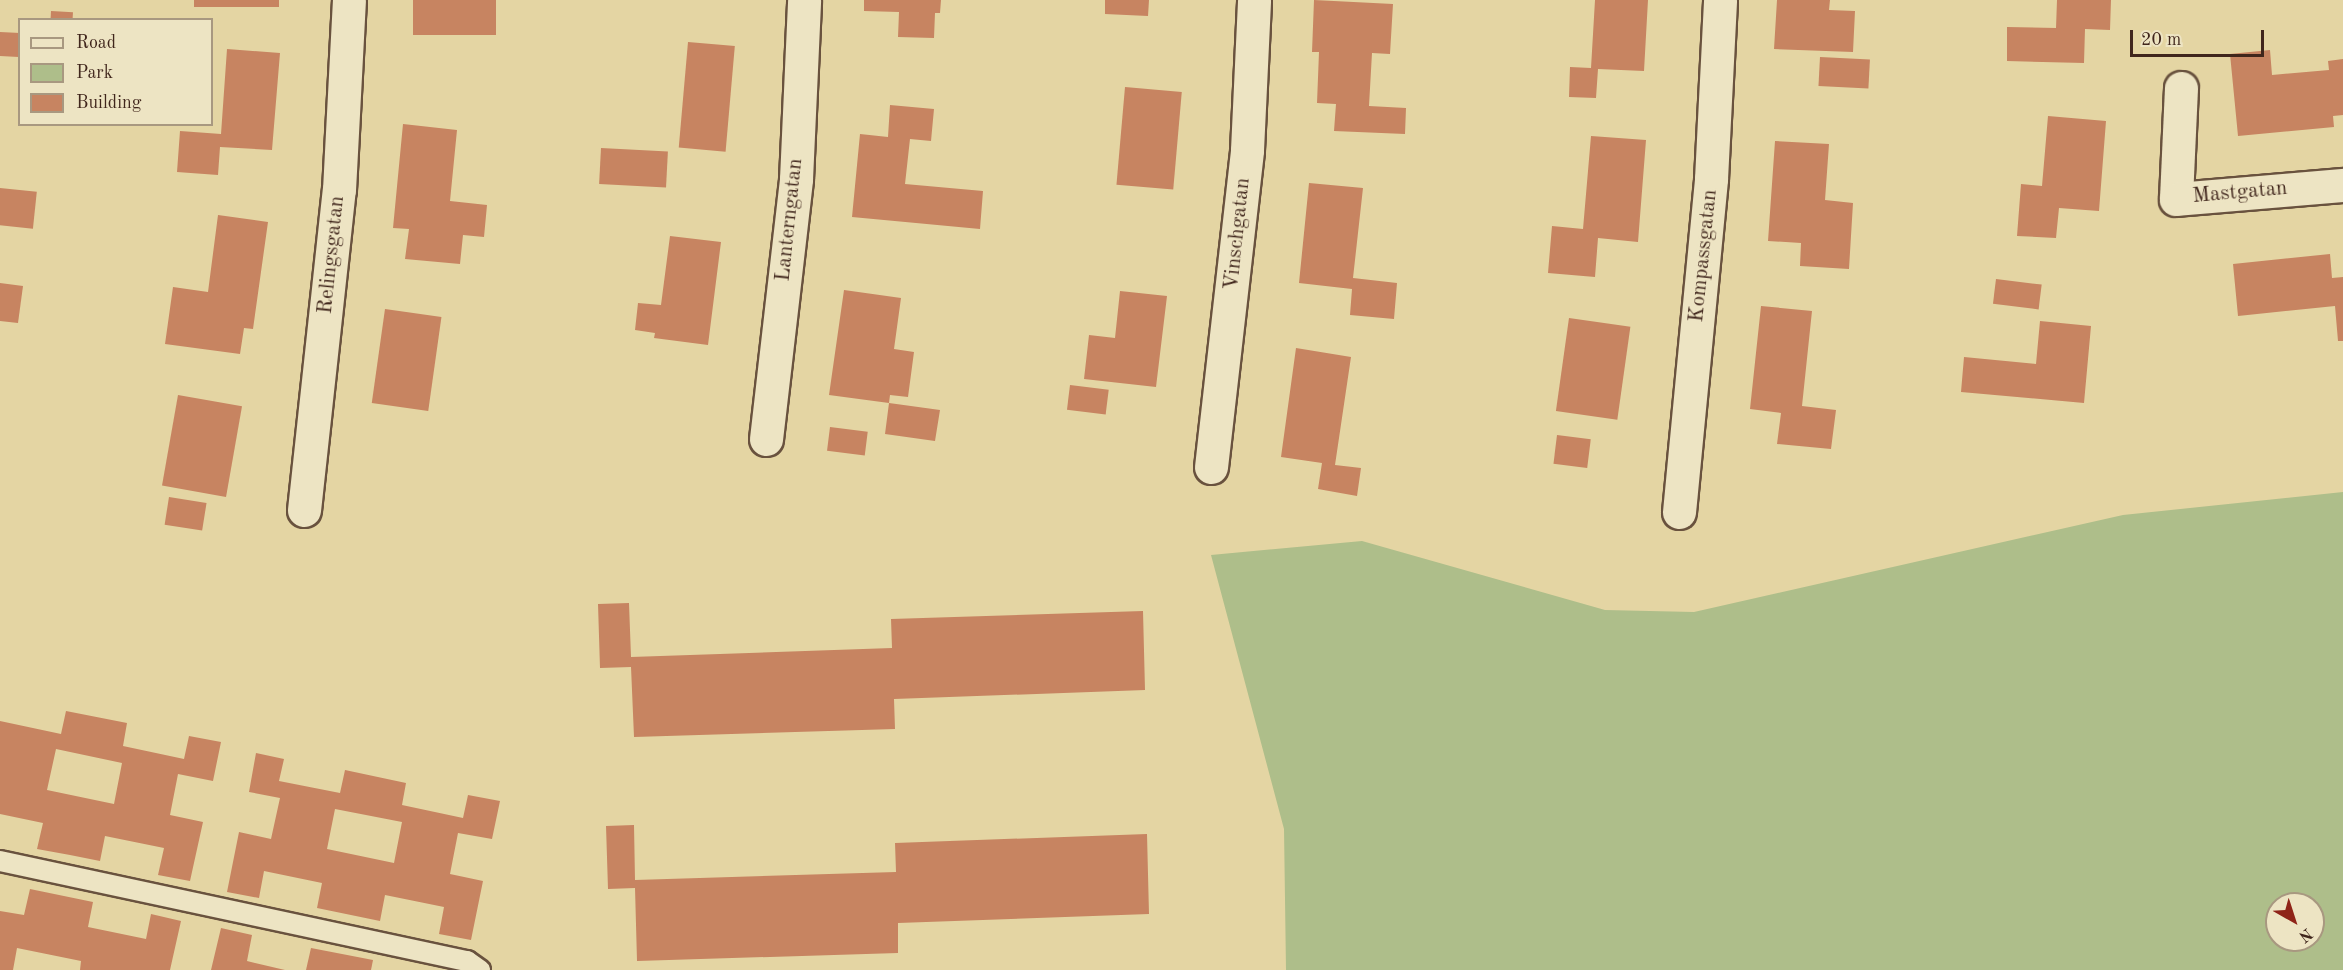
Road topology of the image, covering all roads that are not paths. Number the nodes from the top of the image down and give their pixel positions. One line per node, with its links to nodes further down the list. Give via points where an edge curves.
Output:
1 (349, 0): 9 (street, Relingsgatan, via 339,190)
2 (804, 0): 7 (street, Lanterngatan, via 796,179)
3 (1254, 0): 8 (street, Vinschgatan, via 1247,150)
4 (1720, 0): 10 (street, Kompassgatan, via 1712,179)
5 (2181, 88): 6 (street, Mastgatan, via 2176,199)
6 (2343, 185)
7 (766, 439)
8 (1211, 467)
9 (304, 510)
10 (1679, 512)
11 (0, 861): 12 (lane, via 466,961)
12 (480, 970)

